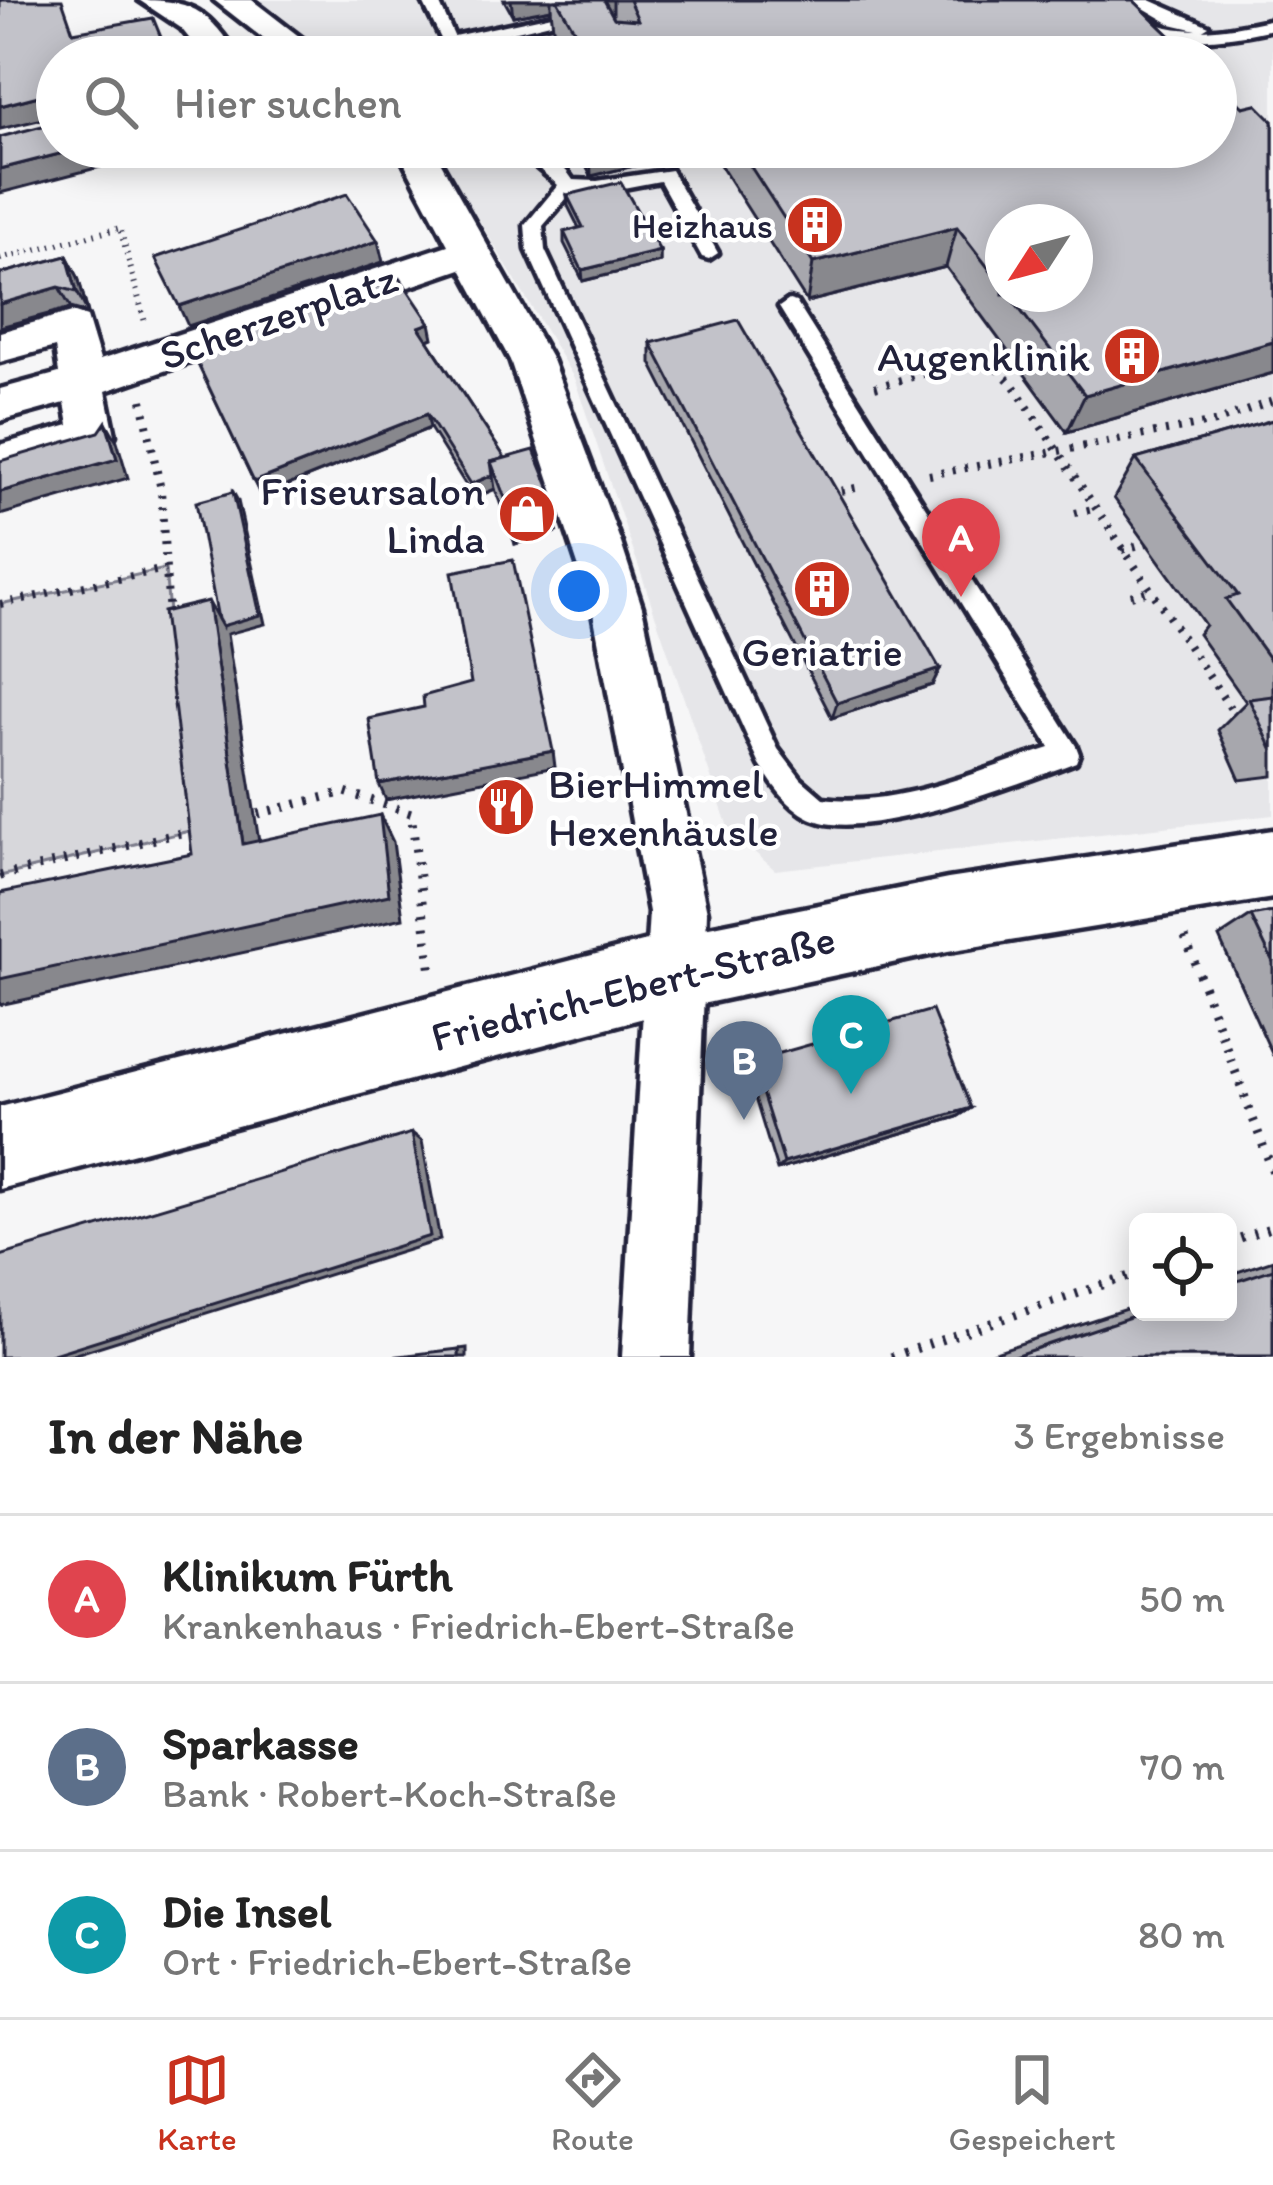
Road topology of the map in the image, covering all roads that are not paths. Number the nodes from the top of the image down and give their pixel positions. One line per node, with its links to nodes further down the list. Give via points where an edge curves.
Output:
1 (156, 0): 9 (street)
2 (231, 0): 10 (street)
3 (430, 0): 11 (lane)
4 (1105, 0): 13 (lane, via 1118,14)
5 (1138, 0): 8 (lane, via 1177,21)
6 (603, 9): 12 (lane)
7 (1273, 24): 8 (lane)
8 (1235, 33): 14 (lane)
9 (205, 36)
10 (280, 36)
11 (446, 36)
12 (504, 36)
13 (1172, 36)
14 (1207, 36)
15 (426, 168): 18 (street)
16 (551, 168): 17 (lane)
17 (567, 186): 19 (lane, via 665,173); 20 (lane, via 533,226 536,250 787,783 819,809 862,814 1066,754)
18 (472, 251): 22 (street, Scherzerplatz); 26 (street, via 531,360 616,607 678,911)
19 (709, 253)
20 (789, 307)
21 (0, 347): 22 (street, via 72,327)
22 (83, 382): 23 (street, Scherzerplatz); 24 (street, via 92,435)
23 (0, 405)
24 (0, 462)
25 (1273, 864): 26 (street, Friedrich-Ebert-Straße, via 948,915)
26 (674, 972): 27 (street, Friedrich-Ebert-Straße); 28 (street)
27 (0, 1148)
28 (656, 1357)

